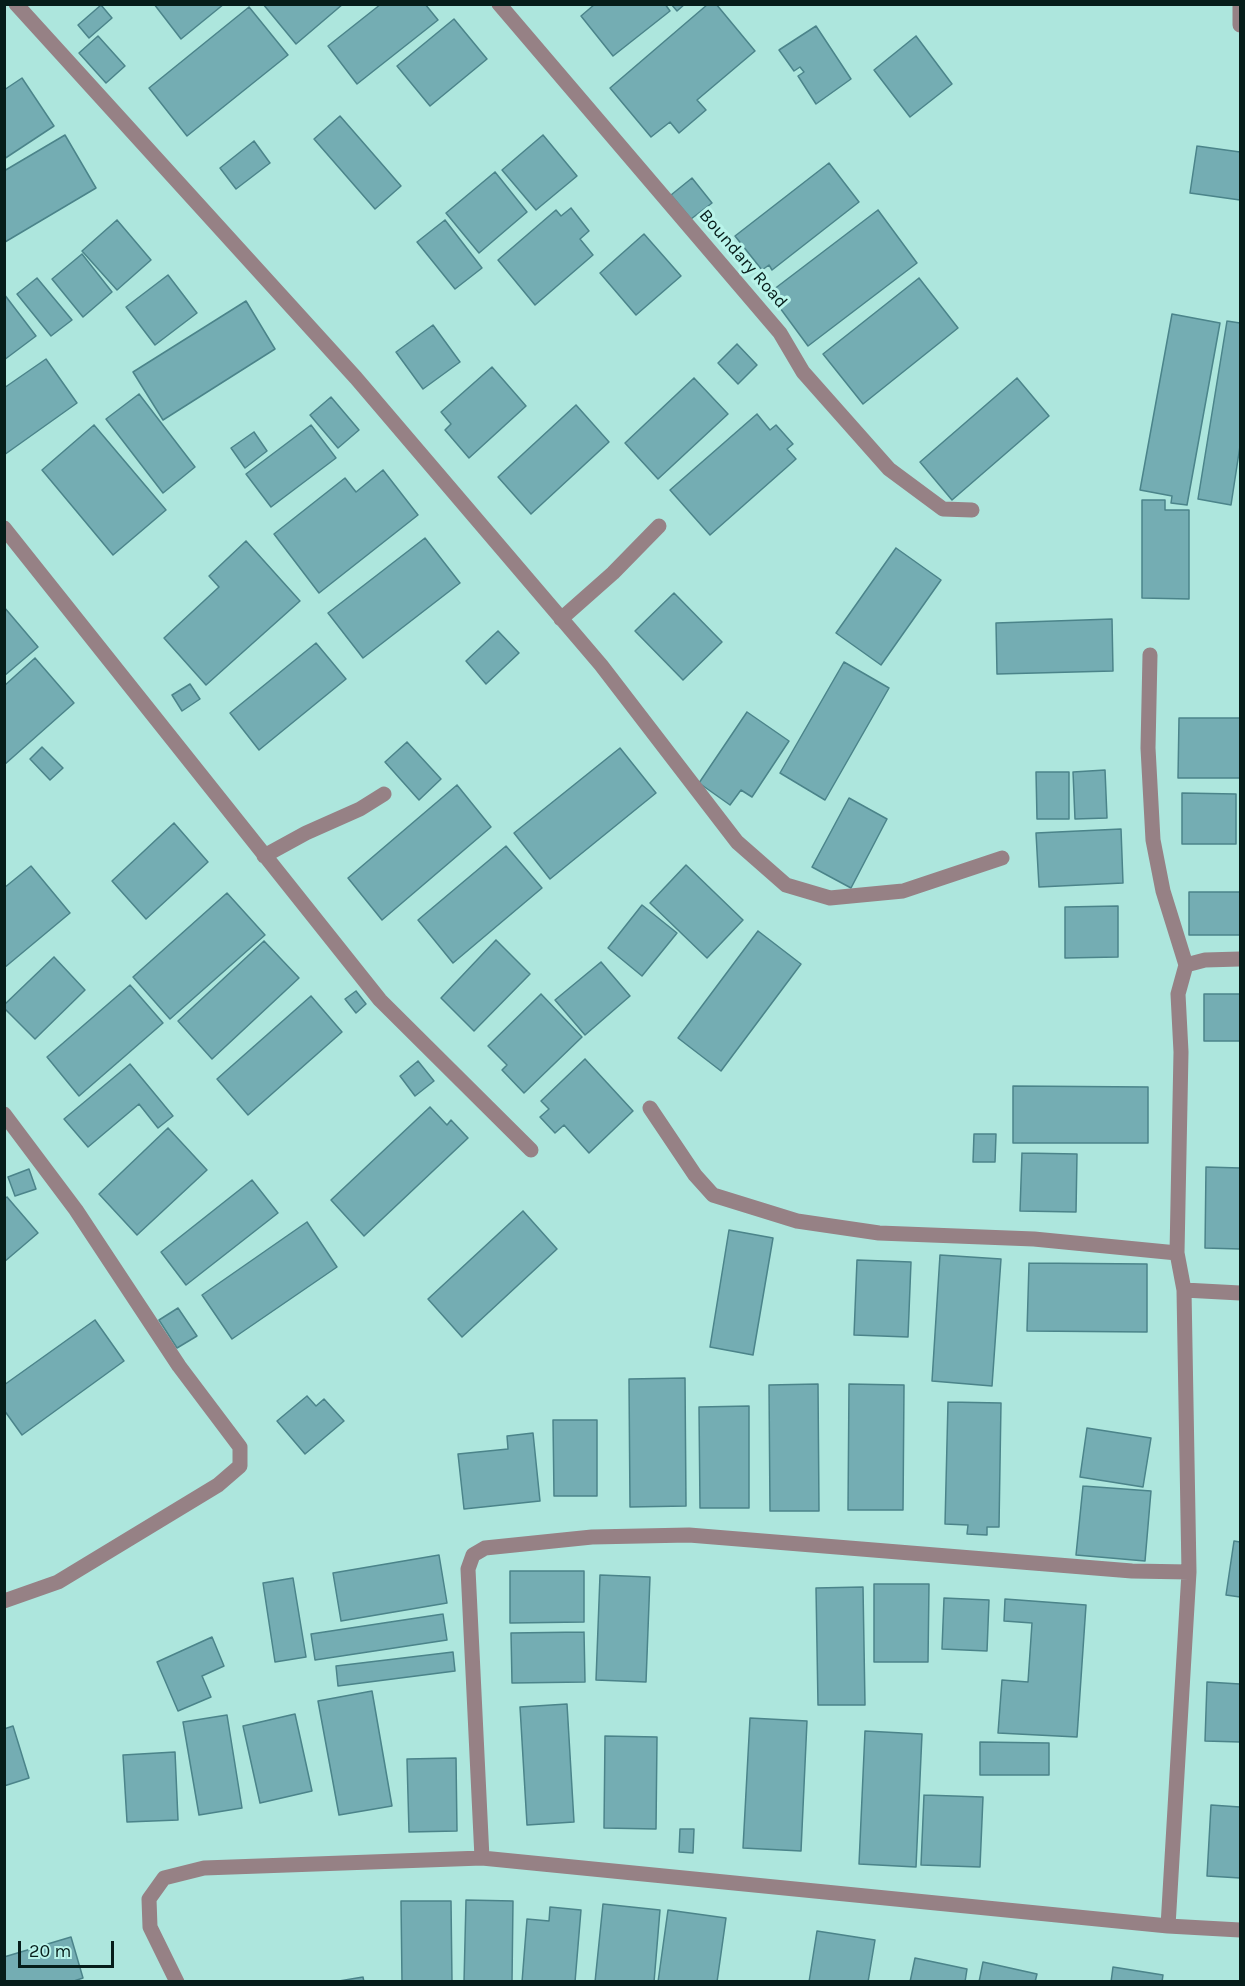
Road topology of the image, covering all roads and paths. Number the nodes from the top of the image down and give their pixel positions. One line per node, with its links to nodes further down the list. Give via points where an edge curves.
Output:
1 (16, 4): 8 (street, via 348,369)
2 (500, 4): 5 (street, Boundary Road, via 780,333 803,372 889,469 943,509)
3 (1240, 4): 4 (street)
4 (1240, 25)
5 (972, 510)
6 (659, 526): 8 (street)
7 (4, 528): 11 (street)
8 (561, 619): 12 (street, via 737,842 786,885 830,898 903,891)
9 (1150, 655): 14 (street, via 1148,748 1153,840 1163,891)
10 (384, 794): 11 (street)
11 (264, 856): 17 (street, via 380,1000)
12 (1002, 858)
13 (1240, 959): 14 (street)
14 (1186, 965): 18 (street, via 1178,994 1181,1052)
15 (650, 1108): 18 (street, via 713,1196 797,1221 879,1233 1034,1239)
16 (4, 1114): 22 (street, via 76,1210 179,1366 240,1447 240,1467 218,1485 58,1582)
17 (531, 1150)
18 (1177, 1253): 19 (street)
19 (1184, 1290): 20 (street); 21 (street)
20 (1240, 1293)
21 (1189, 1572): 23 (street, via 1132,1571 689,1535 592,1537 485,1548 472,1555 468,1569); 24 (street)
22 (4, 1601)
23 (482, 1858): 24 (street); 26 (street, via 204,1868 164,1878 149,1899 150,1928)
24 (1168, 1926): 25 (street)
25 (1240, 1930)
26 (177, 1982)

